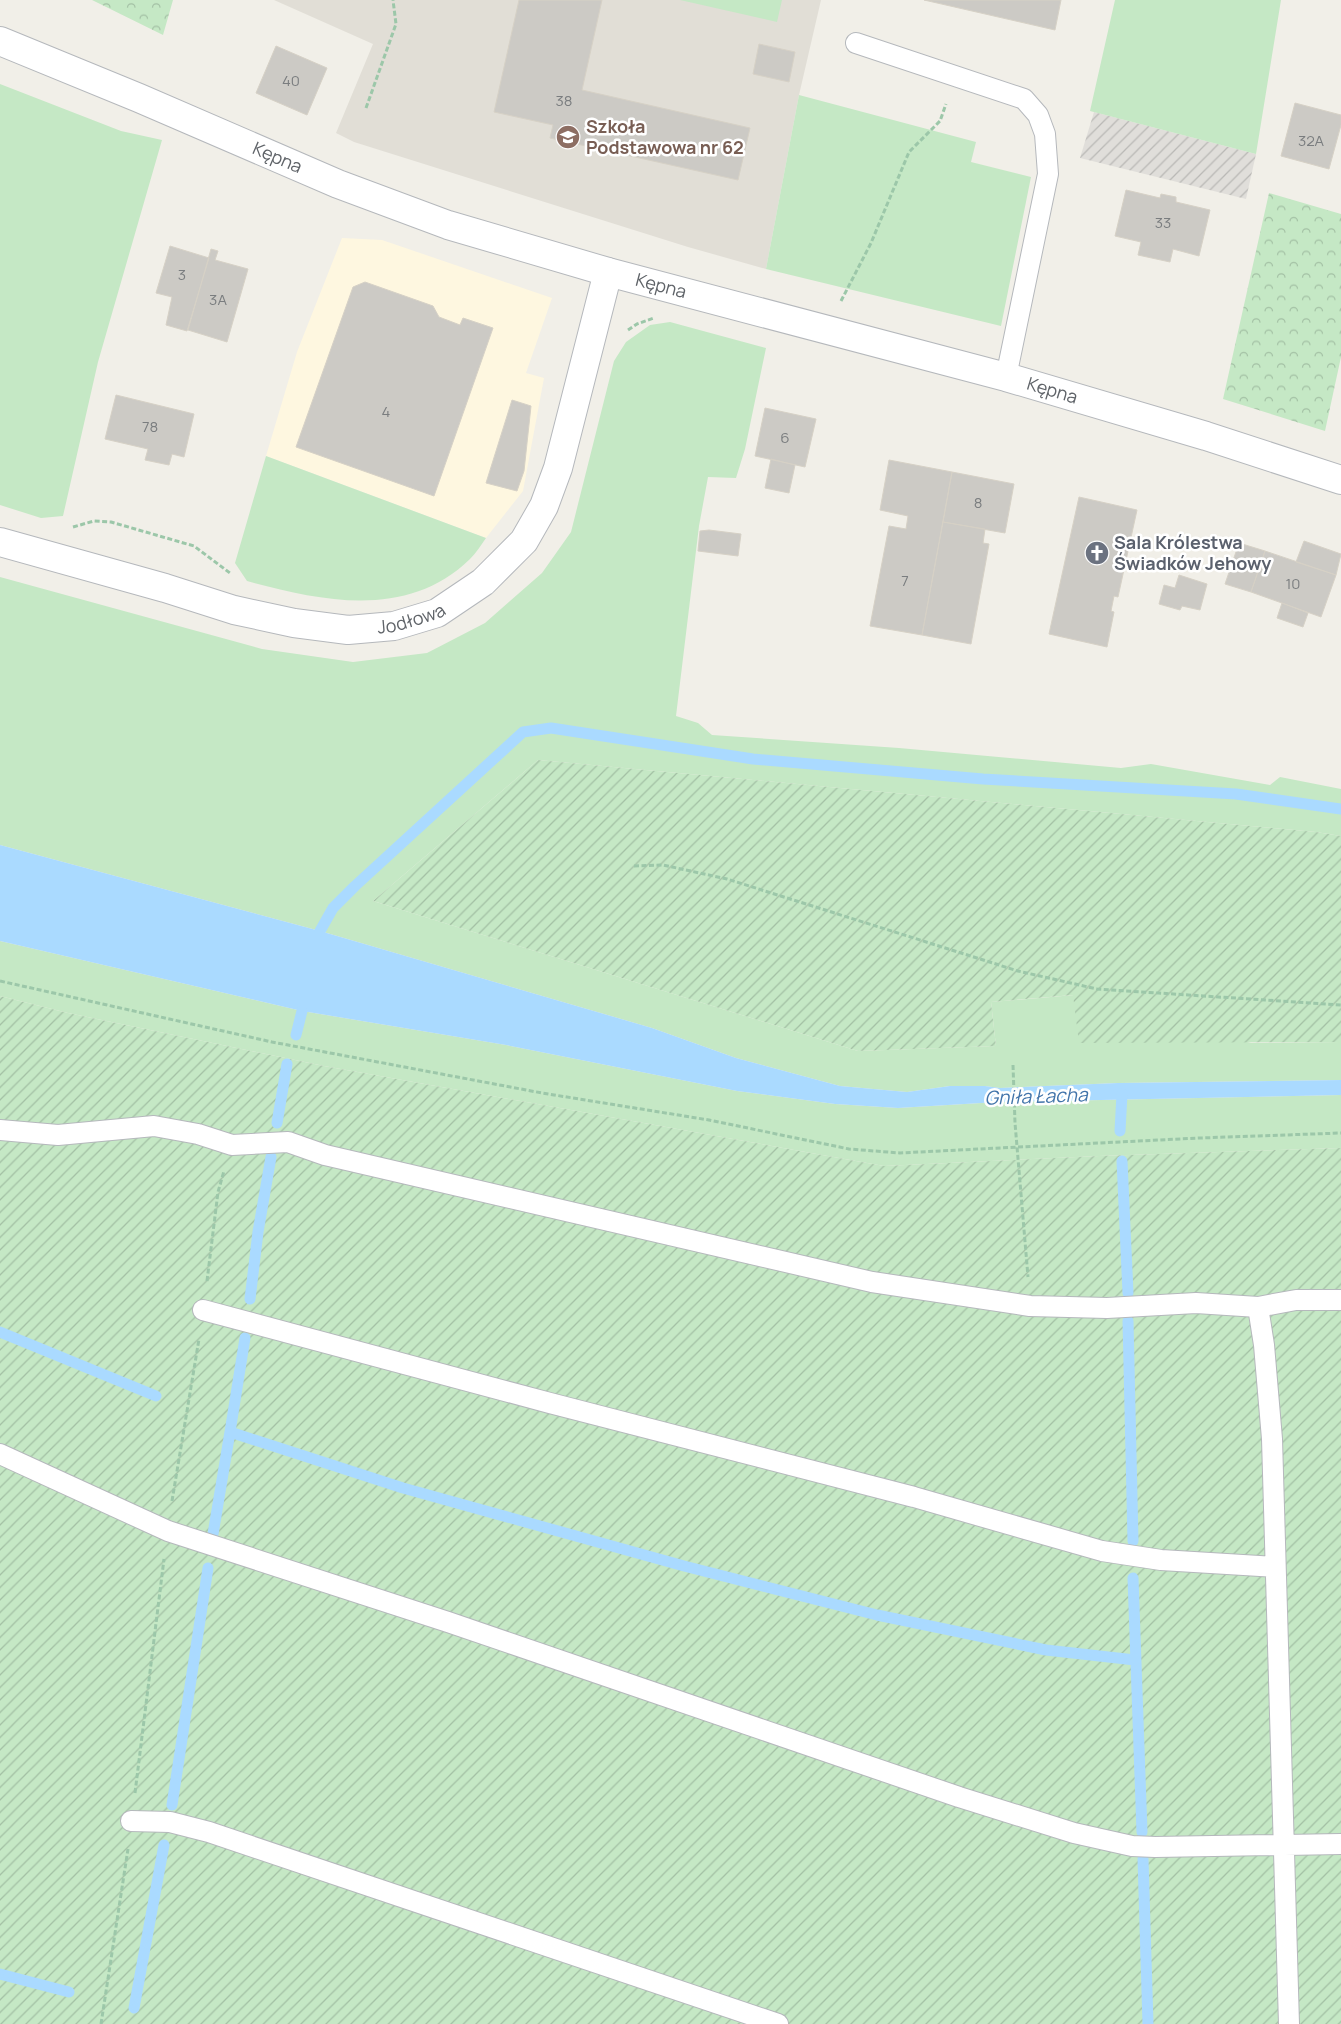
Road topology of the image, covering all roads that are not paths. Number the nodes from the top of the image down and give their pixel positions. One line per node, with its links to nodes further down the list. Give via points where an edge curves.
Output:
1 (0, 41): 3 (street, Kępna, via 347,187 448,225)
2 (856, 43): 4 (lane, via 1024,99 1038,115 1045,134 1048,174)
3 (608, 272): 4 (street, Kępna); 6 (street, Jodłowa, via 558,468 544,506 524,541 490,576 437,613 394,626 348,630 294,623 234,610)
4 (1006, 376): 5 (street, Kępna)
5 (1341, 480)
6 (0, 542)
7 (0, 1130): 9 (lane, via 58,1135 154,1126 198,1134 232,1145 288,1142 325,1155 872,1282 1030,1306 1107,1308 1196,1303)
8 (1341, 1300): 9 (lane, via 1296,1300)
9 (1258, 1307): 12 (lane, via 1272,1439)
10 (203, 1310): 12 (lane, via 914,1497 1102,1551 1161,1560)
11 (0, 1454): 14 (lane, via 168,1531 448,1622 1074,1834 1132,1846)
12 (1274, 1567): 14 (lane)
13 (132, 1821): 16 (lane, via 170,1822 209,1832)
14 (1285, 1844): 15 (lane); 17 (lane)
15 (1341, 1844)
16 (778, 2024)
17 (1289, 2024)

